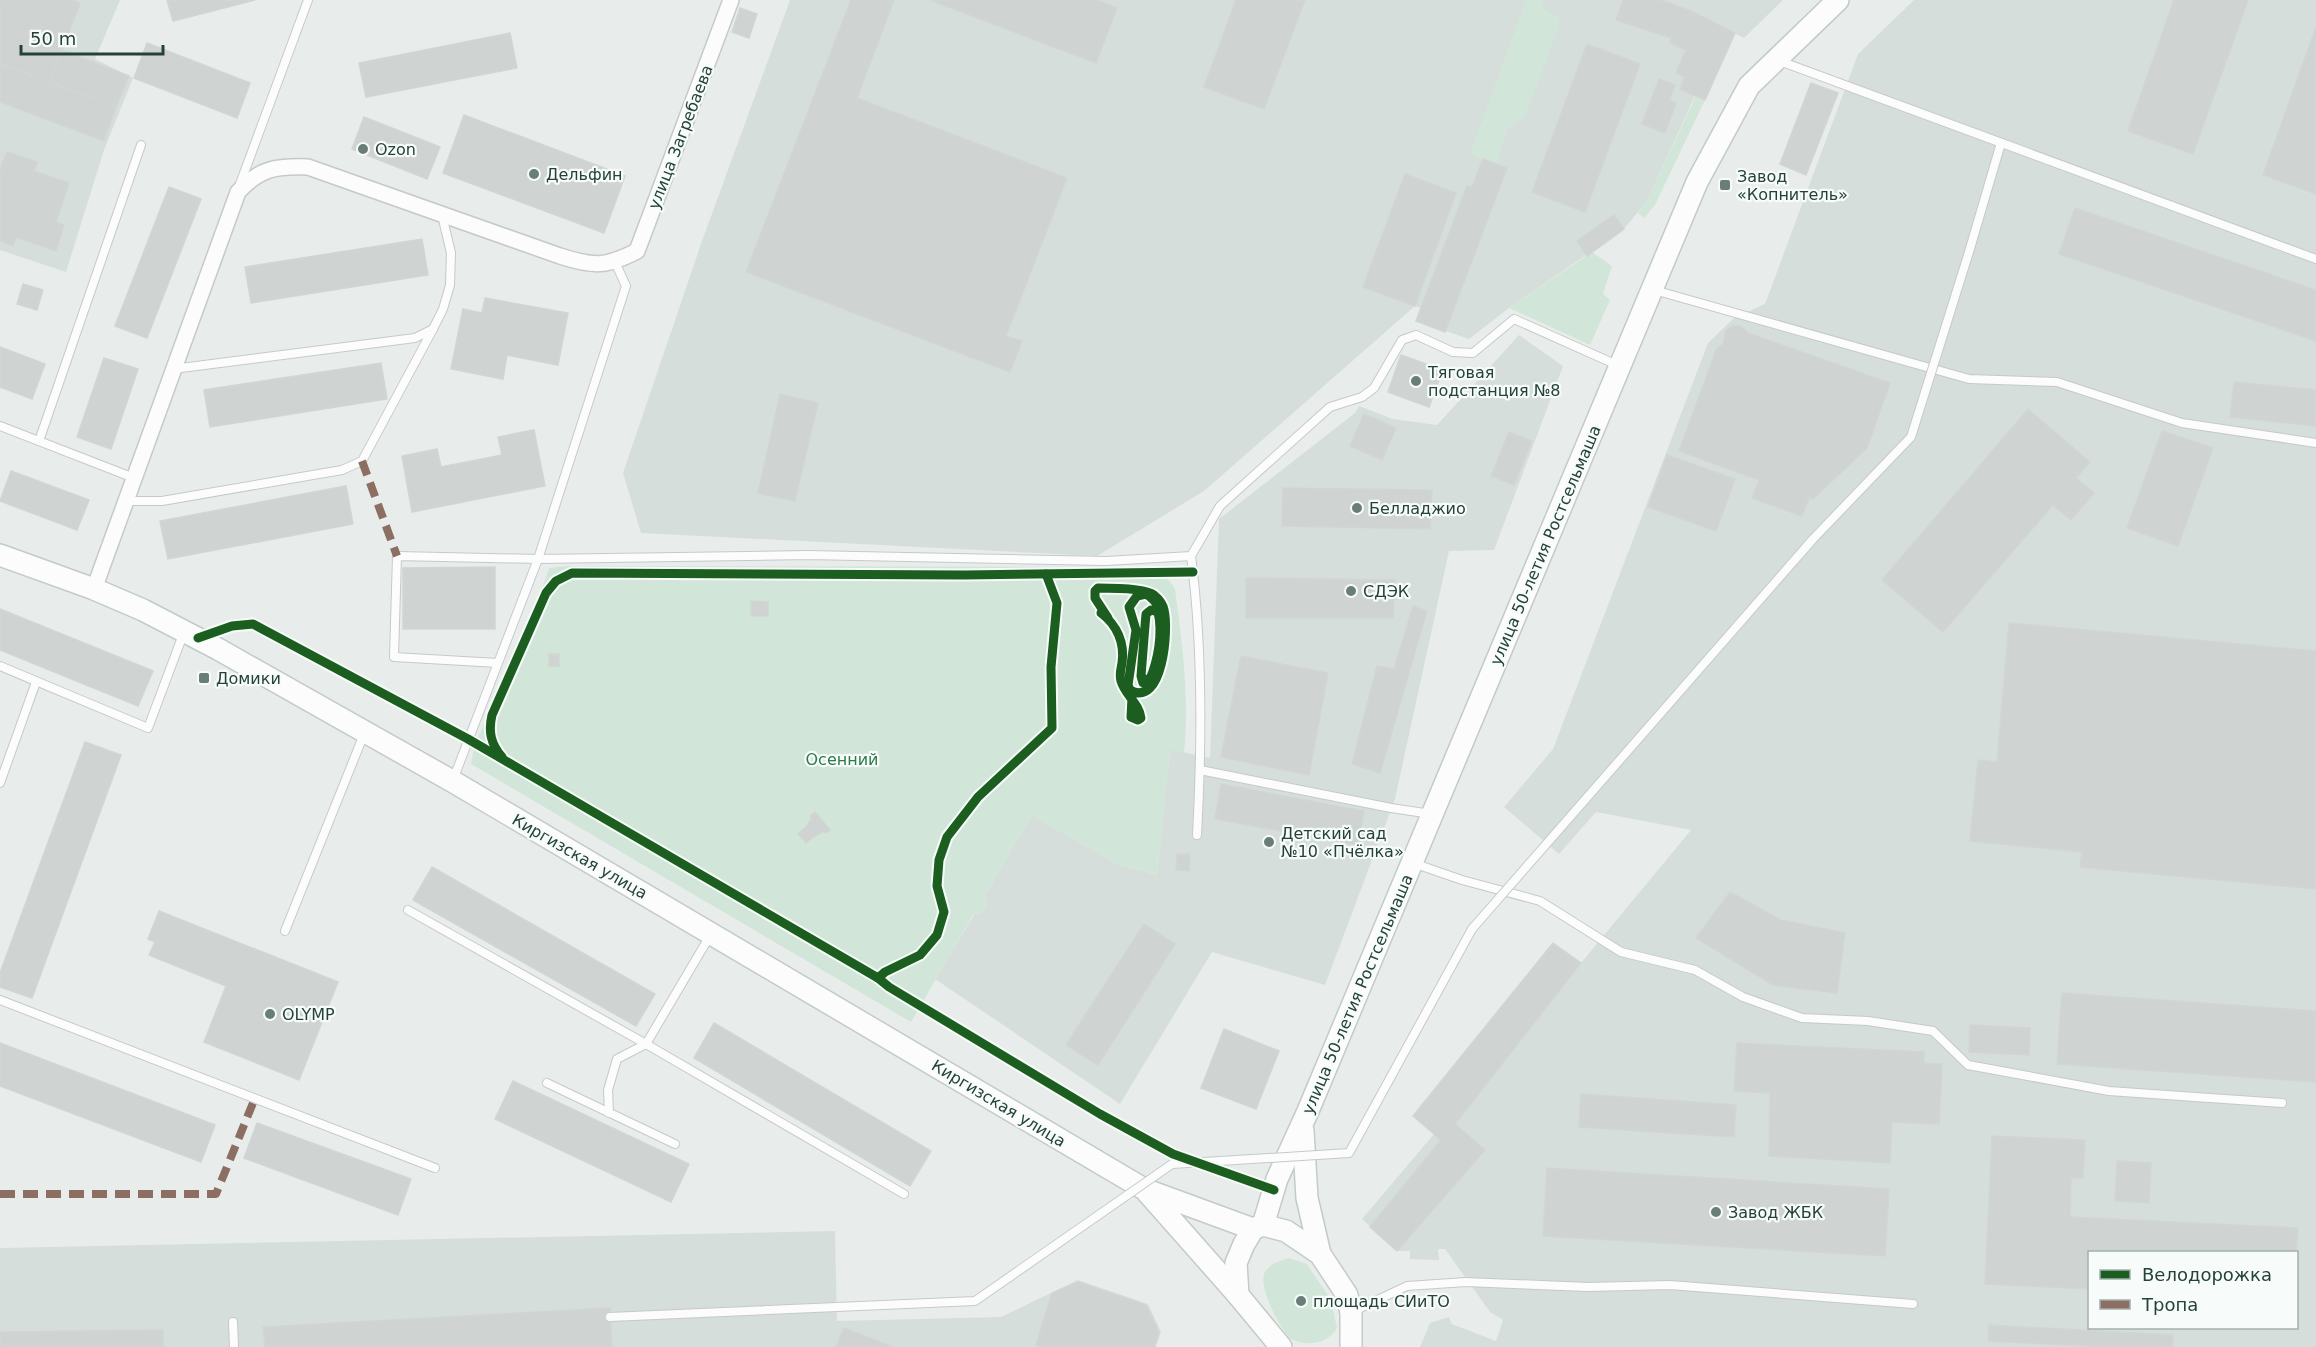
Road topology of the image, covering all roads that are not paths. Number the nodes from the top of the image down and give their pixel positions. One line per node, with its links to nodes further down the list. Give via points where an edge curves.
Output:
1 (308, 0): 7 (lane)
2 (731, 0): 10 (street, улица Загребаева, via 637,251)
3 (1838, 0): 4 (main road, улица 50-летия Ростсельмаша)
4 (1776, 60): 5 (lane); 11 (main road, улица 50-летия Ростсельмаша, via 1743,95 1697,182)
5 (2001, 143): 9 (lane); 52 (lane, bridge, via 1911,437 1813,539 1472,929 1349,1153 1172,1164 975,1301)
6 (141, 145): 16 (lane)
7 (238, 192): 8 (street, via 250,178 279,166 308,167); 14 (street)
8 (442, 215): 10 (street, via 586,264); 12 (lane, via 451,253 450,285)
9 (2316, 259)
10 (615, 262): 22 (lane, via 626,286)
11 (1652, 290): 13 (main road, улица 50-летия Ростсельмаша); 17 (lane, via 1969,379 2056,382 2182,423)
12 (433, 329): 14 (lane, via 415,338); 19 (lane, via 362,461 342,470 162,501)
13 (1620, 366): 21 (lane, via 1514,319 1473,353 1453,352 1416,335 1402,340 1374,388 1362,397 1330,407 1220,506); 32 (main road, улица 50-летия Ростсельмаша)
14 (173, 369): 18 (street)
15 (0, 426): 16 (lane)
16 (39, 441): 18 (lane)
17 (2316, 443)
18 (134, 478): 19 (street)
19 (126, 501): 23 (street)
20 (0, 555): 23 (main road, Киргизская улица)
21 (1191, 556): 22 (lane, via 1106,561 807,555); 29 (lane, via 1200,694)
22 (538, 559): 25 (lane); 25 (lane, via 397,556 394,657)
23 (94, 589): 24 (main road, Киргизская улица)
24 (184, 631): 27 (lane, via 148,728); 28 (main road, Киргизская улица)
25 (498, 663): 30 (lane)
26 (0, 666): 27 (lane)
27 (36, 682): 31 (lane)
28 (365, 732): 30 (main road, Киргизская улица); 36 (lane)
29 (1200, 770): 32 (lane); 33 (lane)
30 (452, 781): 37 (main road, Киргизская улица)
31 (0, 783)
32 (1432, 814): 34 (main road, улица 50-летия Ростсельмаша)
33 (1197, 835)
34 (1412, 863): 41 (lane, via 1540,901 1621,952 1695,970 1743,997 1802,1018 1868,1021 1933,1031 1968,1065 2109,1091); 43 (main road, улица 50-летия Ростсельмаша)
35 (408, 910): 39 (lane)
36 (285, 931)
37 (712, 933): 39 (lane); 46 (main road, Киргизская улица)
38 (0, 1000): 45 (lane)
39 (646, 1044): 42 (lane, via 618,1059 608,1090); 47 (lane)
40 (548, 1083): 42 (lane)
41 (2282, 1103)
42 (609, 1113): 44 (lane)
43 (1303, 1123): 48 (main road, улица 50-летия Ростсельмаша); 49 (main road, via 1307,1198)
44 (675, 1144)
45 (435, 1168)
46 (1144, 1189): 48 (main road); 50 (main road)
47 (903, 1194)
48 (1258, 1227): 49 (main road, via 1286,1231); 50 (main road, via 1236,1263)
49 (1320, 1254): 54 (main road, via 1347,1295)
50 (1238, 1295): 56 (main road)
51 (1913, 1304): 54 (lane, via 1670,1285 1588,1287 1466,1282 1407,1286)
52 (610, 1317)
53 (234, 1322): 55 (lane)
54 (1351, 1329): 57 (main road)
55 (234, 1347)
56 (1281, 1347)
57 (1338, 1347)

